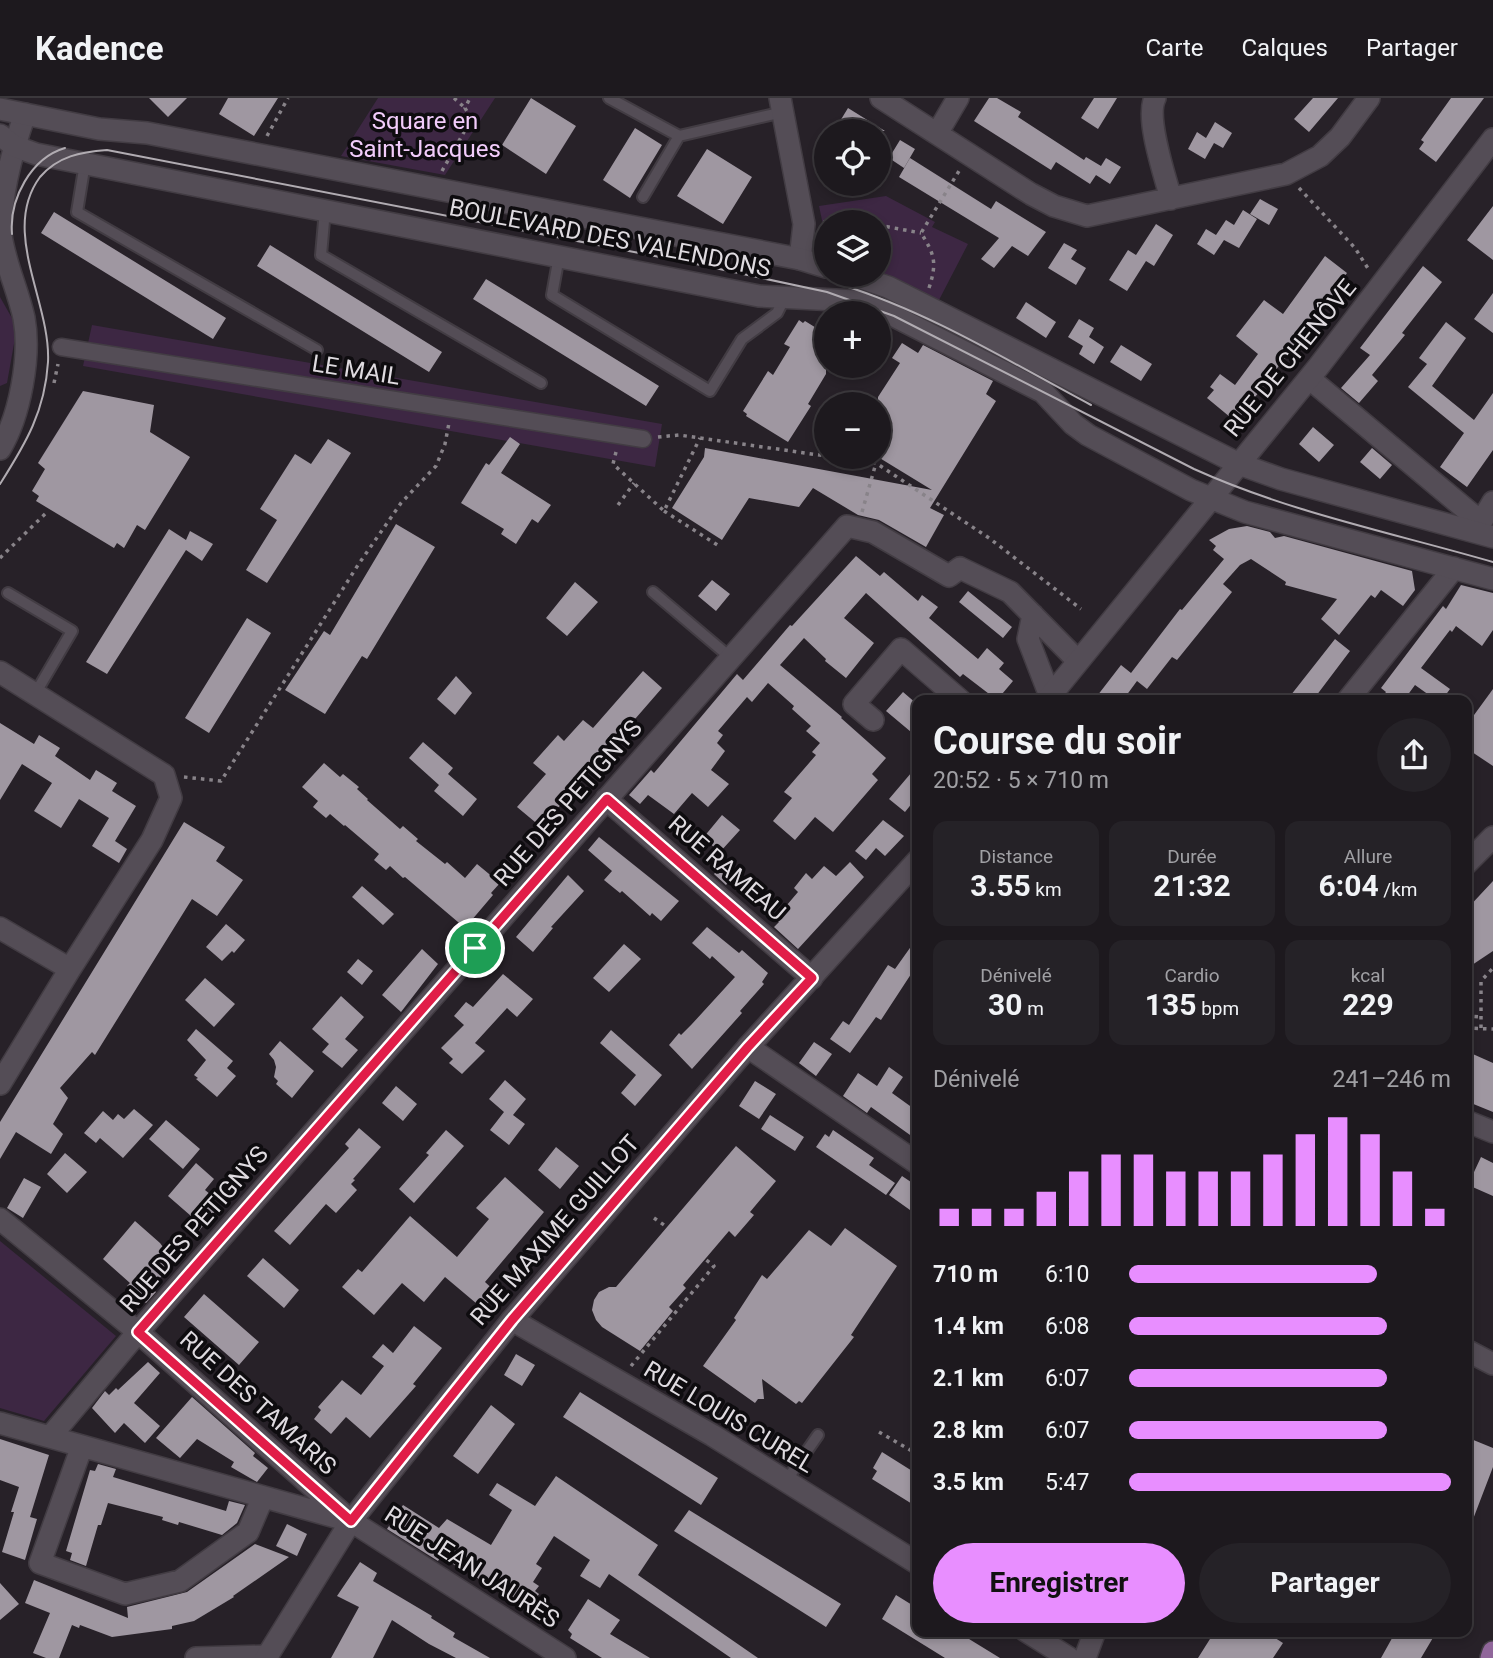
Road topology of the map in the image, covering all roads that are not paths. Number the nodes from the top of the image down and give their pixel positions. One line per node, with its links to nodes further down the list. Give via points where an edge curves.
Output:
1 (609, 98): 10 (lane)
2 (881, 98): 9 (street)
3 (958, 98): 9 (street)
4 (1155, 98): 15 (street, via 1153,120)
5 (1369, 98): 15 (street, via 1320,156 1286,174)
6 (782, 105): 10 (lane); 18 (street, via 804,224)
7 (0, 109): 8 (street, BOULEVARD DES VALENDONS)
8 (25, 114): 12 (street); 18 (street, BOULEVARD DES VALENDONS, via 147,133)
9 (938, 132): 15 (street, via 1031,194 1073,213 1087,216)
10 (679, 136): 14 (lane)
11 (1493, 139): 24 (street, RUE DE CHENÔVE)
12 (7, 141): 13 (street, BOULEVARD DES VALENDONS, via 36,154); 27 (street, via 1,234 26,339 15,413)
13 (85, 163): 16 (street, BOULEVARD DES VALENDONS); 23 (lane, via 77,212)
14 (643, 197)
15 (1171, 199)
16 (325, 210): 17 (street, BOULEVARD DES VALENDONS); 25 (lane, via 321,255)
17 (559, 256): 21 (street, BOULEVARD DES VALENDONS); 21 (lane, via 552,295 710,391 742,339 777,313)
18 (800, 259): 19 (street, BOULEVARD DES VALENDONS)
19 (814, 263)
20 (888, 287): 28 (street)
21 (785, 298): 29 (street, BOULEVARD DES VALENDONS, via 856,300 894,316 1043,391 1088,435)
22 (61, 347): 26 (street, LE MAIL)
23 (317, 350)
24 (1310, 379): 28 (street, RUE DE CHENÔVE); 31 (street)
25 (541, 383)
26 (643, 439)
27 (0, 449)
28 (1239, 464): 29 (street, RUE DE CHENÔVE); 31 (street, via 1281,479)
29 (1210, 499): 32 (street, BOULEVARD DES VALENDONS); 38 (street, RUE DE CHENÔVE)
30 (1493, 502): 31 (street)
31 (1484, 530)
32 (1454, 568): 33 (street, BOULEVARD DES VALENDONS); 44 (street)
33 (1493, 579)
34 (653, 592): 37 (lane)
35 (8, 593): 40 (lane, via 72,631)
36 (1033, 615): 37 (street, RUE DES PETIGNYS, via 1010,592 960,568 949,576 873,532 852,527); 38 (street); 42 (street, via 1028,639)
37 (730, 658): 46 (street, RUE DES PETIGNYS)
38 (1078, 661): 43 (street)
39 (0, 672): 40 (street)
40 (35, 694): 51 (street, via 164,775 171,798 152,840)
41 (954, 695): 45 (street, via 901,649 854,704)
42 (1048, 695)
43 (1051, 695)
44 (1352, 695)
45 (873, 720)
46 (607, 799): 52 (street, RUE RAMEAU); 60 (street, RUE DES PETIGNYS)
47 (1493, 837): 48 (street)
48 (1472, 858)
49 (912, 867): 52 (street, RUE MAXIME GUILLOT)
50 (0, 928): 51 (street)
51 (70, 969): 54 (street)
52 (812, 978): 53 (street, RUE MAXIME GUILLOT)
53 (748, 1047): 57 (street); 59 (street, RUE MAXIME GUILLOT)
54 (0, 1084)
55 (1472, 1123): 56 (street)
56 (1493, 1132)
57 (912, 1160)
58 (0, 1219): 60 (street, RUE DES TAMARIS)
59 (512, 1320): 67 (street, RUE LOUIS CUREL); 69 (street, RUE MAXIME GUILLOT)
60 (138, 1332): 65 (street, RUE DES PETIGNYS); 69 (street, RUE DES TAMARIS)
61 (1472, 1353): 62 (street)
62 (1493, 1364)
63 (0, 1423): 65 (street)
64 (818, 1435): 67 (lane)
65 (50, 1437): 66 (street)
66 (82, 1446): 68 (street); 68 (street, via 40,1563 125,1594 180,1581 248,1532)
67 (786, 1481): 70 (street, RUE LOUIS CUREL)
68 (263, 1497): 69 (street)
69 (351, 1521): 74 (street, RUE MAXIME GUILLOT); 76 (street, RUE JEAN JAURÈS)
70 (912, 1560)
71 (1036, 1637): 77 (street)
72 (1093, 1637): 78 (street)
73 (1493, 1652): 79 (main road)
74 (267, 1657): 75 (street)
75 (196, 1658)
76 (565, 1658)
77 (1069, 1658)
78 (1085, 1658)
79 (1491, 1658)

